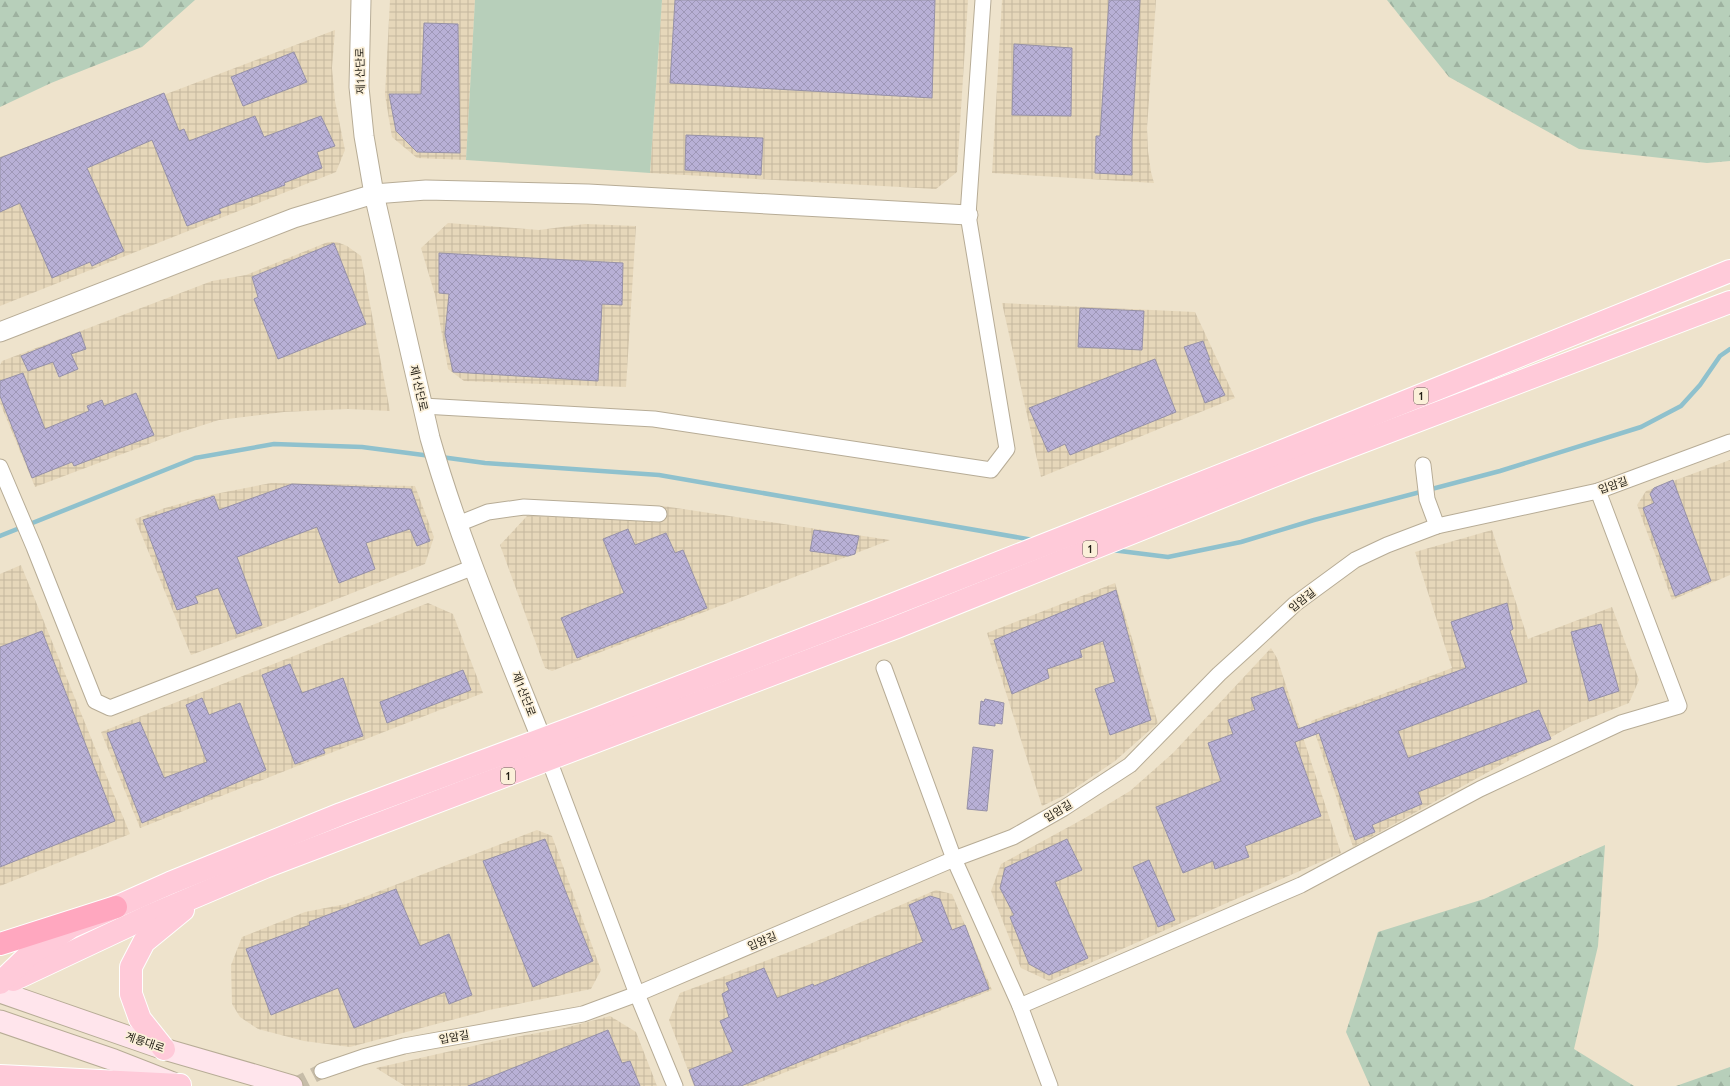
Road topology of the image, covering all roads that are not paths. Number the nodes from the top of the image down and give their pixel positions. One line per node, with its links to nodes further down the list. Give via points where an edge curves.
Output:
1 (361, 0): 3 (street, 제1산단로, via 360,87 364,136)
2 (983, 0): 4 (street)
3 (374, 194): 4 (street, via 426,190 588,194); 7 (street, via 294,218); 8 (street, 제1산단로)
4 (968, 215): 8 (street, via 1007,449 991,470 654,420)
5 (1730, 271): 18 (main road, 1, via 1111,519)
6 (1730, 302): 19 (main road, 1, via 1301,465 890,630)
7 (0, 332)
8 (423, 406): 14 (street, 제1산단로, via 441,477)
9 (1730, 442): 12 (street, 입암길)
10 (1423, 465): 15 (street, via 1426,492)
11 (0, 468): 16 (street, via 95,701 110,708)
12 (1598, 490): 15 (street, 입암길); 28 (street, via 1678,706 1614,726 1480,789 1301,885)
13 (658, 514): 14 (street, via 524,507 488,512)
14 (458, 524): 16 (street, 제1산단로)
15 (1437, 526): 20 (street, 입암길, via 1386,544 1355,560 1295,604 1219,674 1130,765 1064,808 1013,837)
16 (474, 567): 18 (street, 제1산단로)
17 (884, 668): 20 (street)
18 (541, 739): 19 (street, 제1산단로); 22 (main road, 1, via 341,814)
19 (550, 760): 21 (main road, 1, via 398,816); 27 (street)
20 (954, 859): 27 (street, 입암길); 28 (street)
21 (204, 893): 25 (main road, 1); 30 (main road, via 144,942 131,967 131,994 140,1020)
22 (116, 907): 23 (highway); 24 (main road, 1, via 71,927 27,958)
23 (0, 944)
24 (0, 983)
25 (0, 986)
26 (0, 992): 30 (main road, 계룡대로)
27 (637, 994): 31 (street, 입암길, via 583,1014 404,1046); 35 (street)
28 (1020, 1006): 36 (street)
29 (0, 1021): 33 (main road)
30 (164, 1049): 34 (main road, 계룡대로)
31 (322, 1071)
32 (0, 1076): 33 (main road)
33 (181, 1086)
34 (292, 1086)
35 (676, 1086)
36 (1050, 1086)

